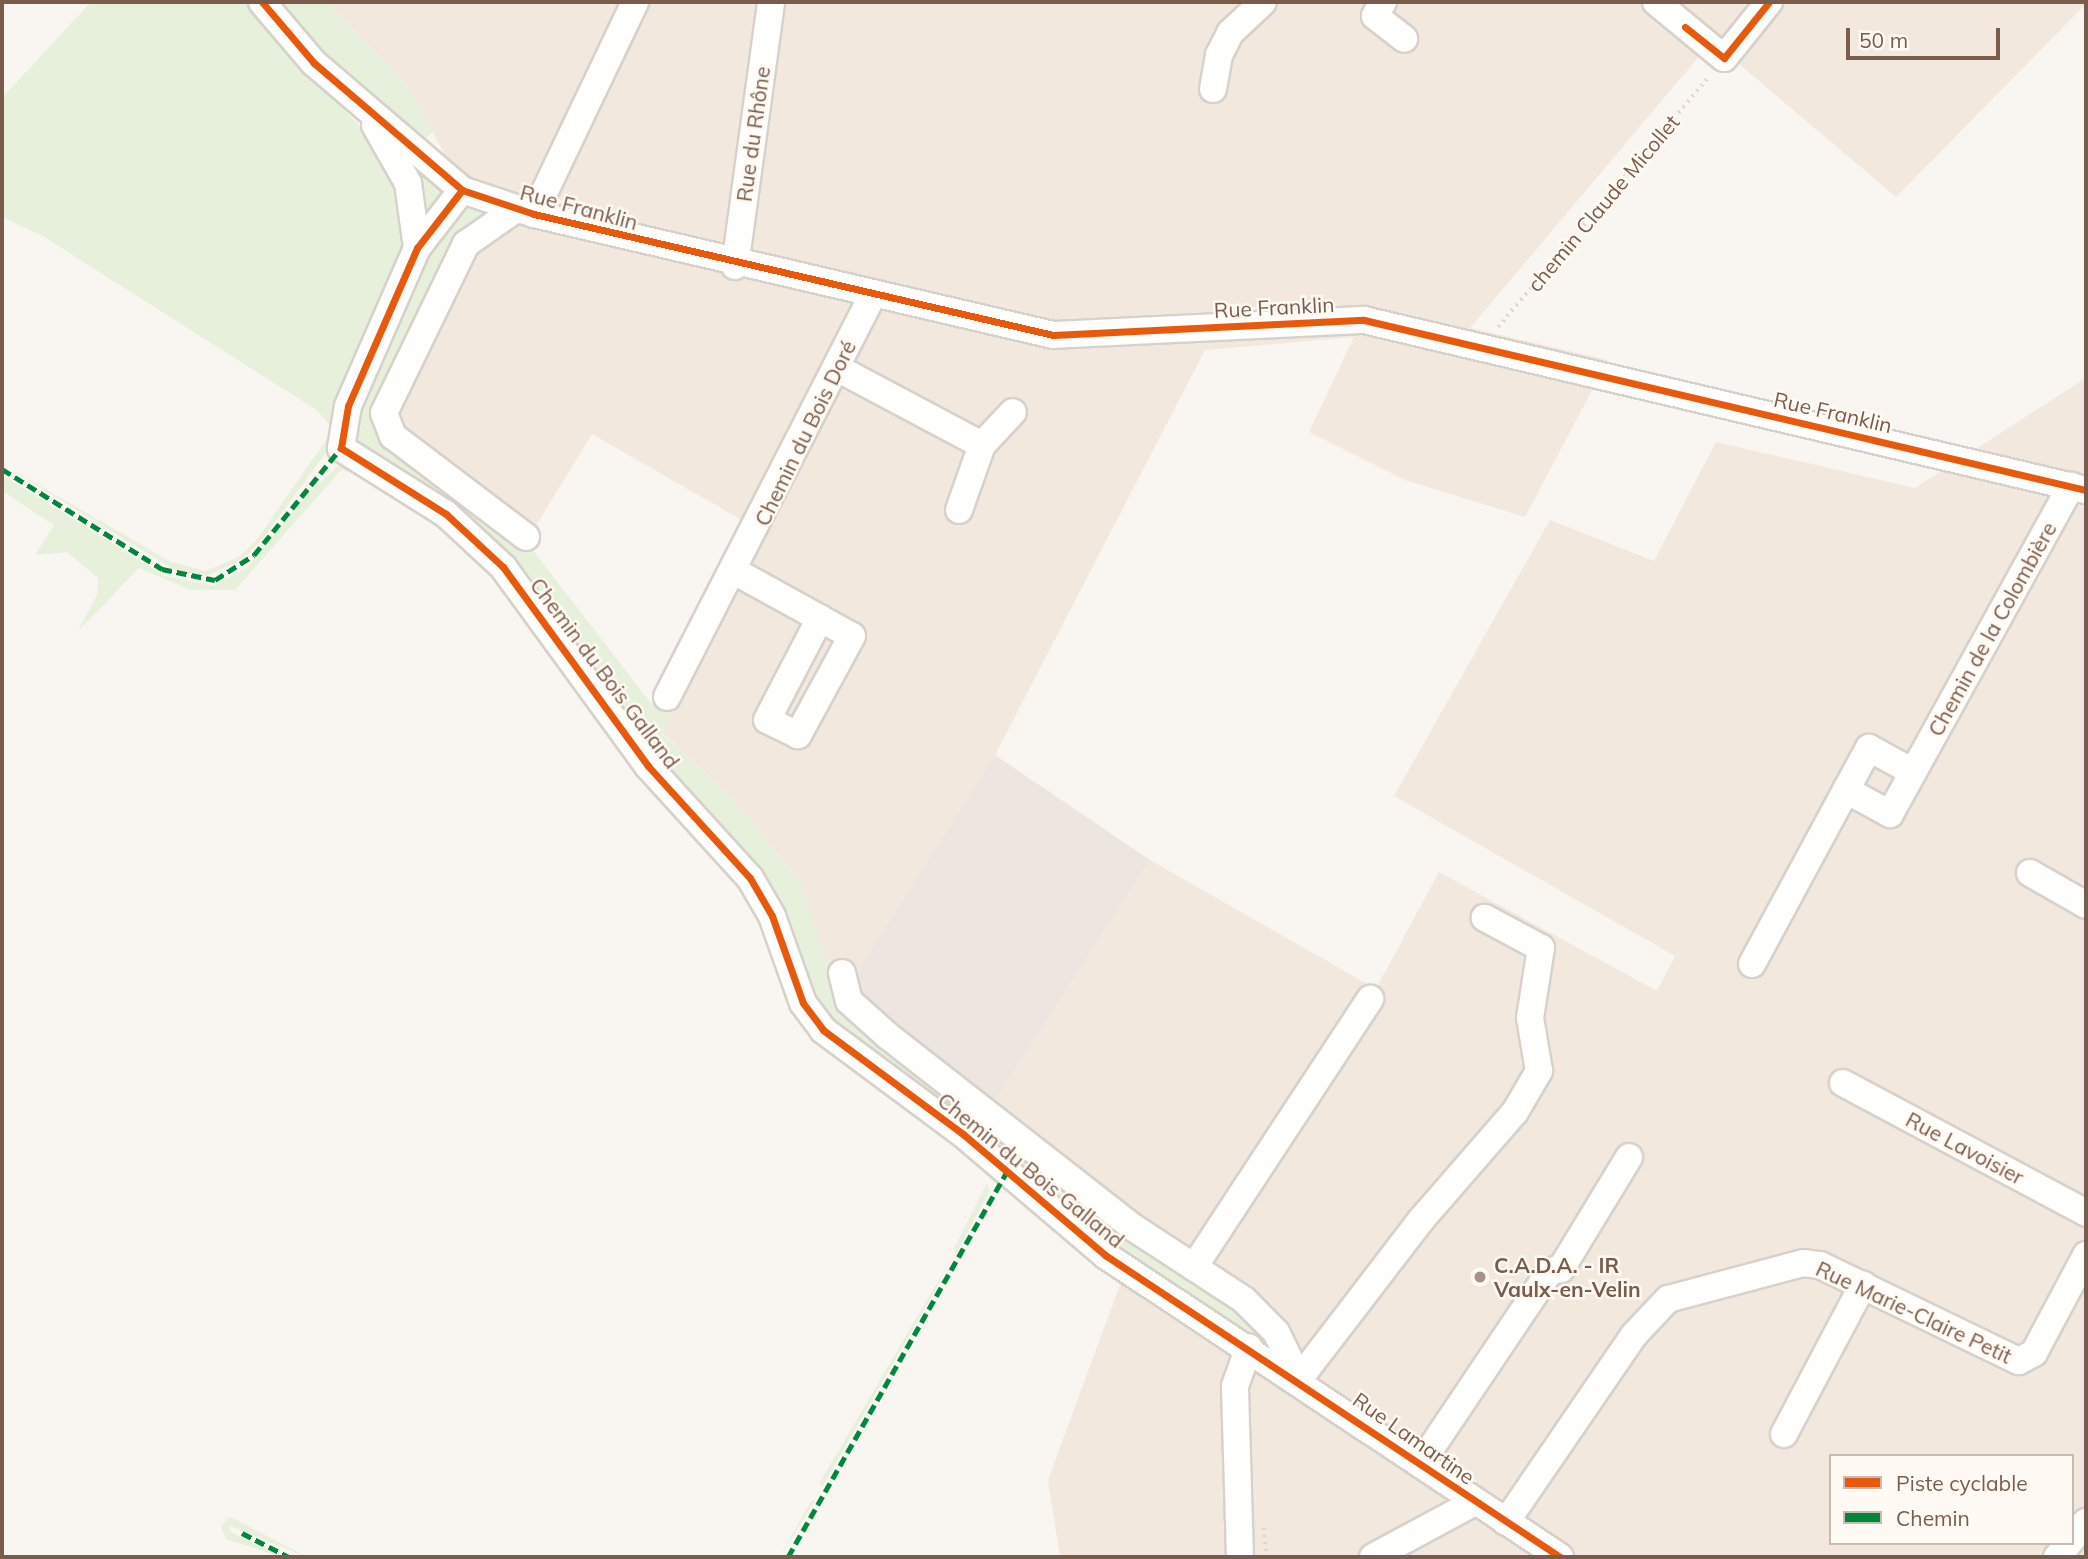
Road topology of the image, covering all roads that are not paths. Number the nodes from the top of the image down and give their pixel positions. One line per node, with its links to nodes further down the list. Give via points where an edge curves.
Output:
1 (262, 2): 10 (street, via 298,47)
2 (635, 2): 12 (street)
3 (771, 2): 14 (street, Rue du Rhône)
4 (1263, 2): 9 (street, via 1230,33 1219,55)
5 (1383, 2): 8 (street, via 1375,16)
6 (1656, 2): 7 (street, via 1724,58)
7 (1769, 2)
8 (1404, 39)
9 (1213, 89)
10 (363, 106): 11 (street); 13 (street, via 408,183)
11 (462, 190): 12 (street, Rue Franklin); 13 (street, Chemin du Bois Galland)
12 (525, 211): 14 (street, Rue Franklin); 21 (street, via 466,244 384,413 393,436)
13 (417, 248): 39 (street, Chemin du Bois Galland, via 348,406 341,448 446,514 503,567 648,766 750,878 772,916 803,1003 823,1030 963,1134 1086,1241)
14 (735, 266): 15 (street, Rue Franklin)
15 (873, 294): 16 (street, Chemin du Bois Doré); 19 (street, Rue Franklin, via 1053,335 1364,320)
16 (837, 368): 18 (street); 22 (street, Chemin du Bois Doré)
17 (1013, 412): 18 (street)
18 (982, 445): 20 (street)
19 (2078, 488): 25 (street, Chemin de la Colombière)
20 (959, 510)
21 (526, 537)
22 (736, 572): 23 (street); 24 (street, Chemin du Bois Doré)
23 (820, 618)
24 (667, 697)
25 (1913, 772): 26 (street, Chemin de la Colombière, via 1890,814); 26 (street, via 1869,748)
26 (1846, 790): 30 (street)
27 (2030, 873): 28 (street)
28 (2086, 905)
29 (1485, 918): 40 (street, via 1541,948 1530,1018 1539,1071 1516,1112 1420,1220)
30 (1752, 964)
31 (842, 973): 37 (street, via 849,1001 869,1020 1104,1206)
32 (1370, 999): 37 (street)
33 (1843, 1083): 35 (street, Rue Lavoisier)
34 (1629, 1157): 42 (street, via 1561,1269 1550,1271)
35 (2086, 1213)
36 (2086, 1255): 38 (street, Rue Marie-Claire Petit, via 2034,1353 2020,1362)
37 (1194, 1267): 40 (street, via 1261,1316)
38 (1863, 1285): 41 (street); 44 (street, Rue Marie-Claire Petit, via 1803,1263 1668,1299 1634,1335)
39 (1250, 1347): 40 (street, Rue Lamartine); 47 (street, via 1235,1386)
40 (1299, 1379): 42 (street, Rue Lamartine)
41 (1784, 1434)
42 (1421, 1463): 43 (street, Rue Lamartine)
43 (1475, 1502): 44 (street, Rue Lamartine); 48 (street)
44 (1506, 1522): 49 (street, Rue Lamartine)
45 (2086, 1522): 46 (street)
46 (2074, 1537)
47 (1240, 1557)
48 (1373, 1557)
49 (1560, 1557)

